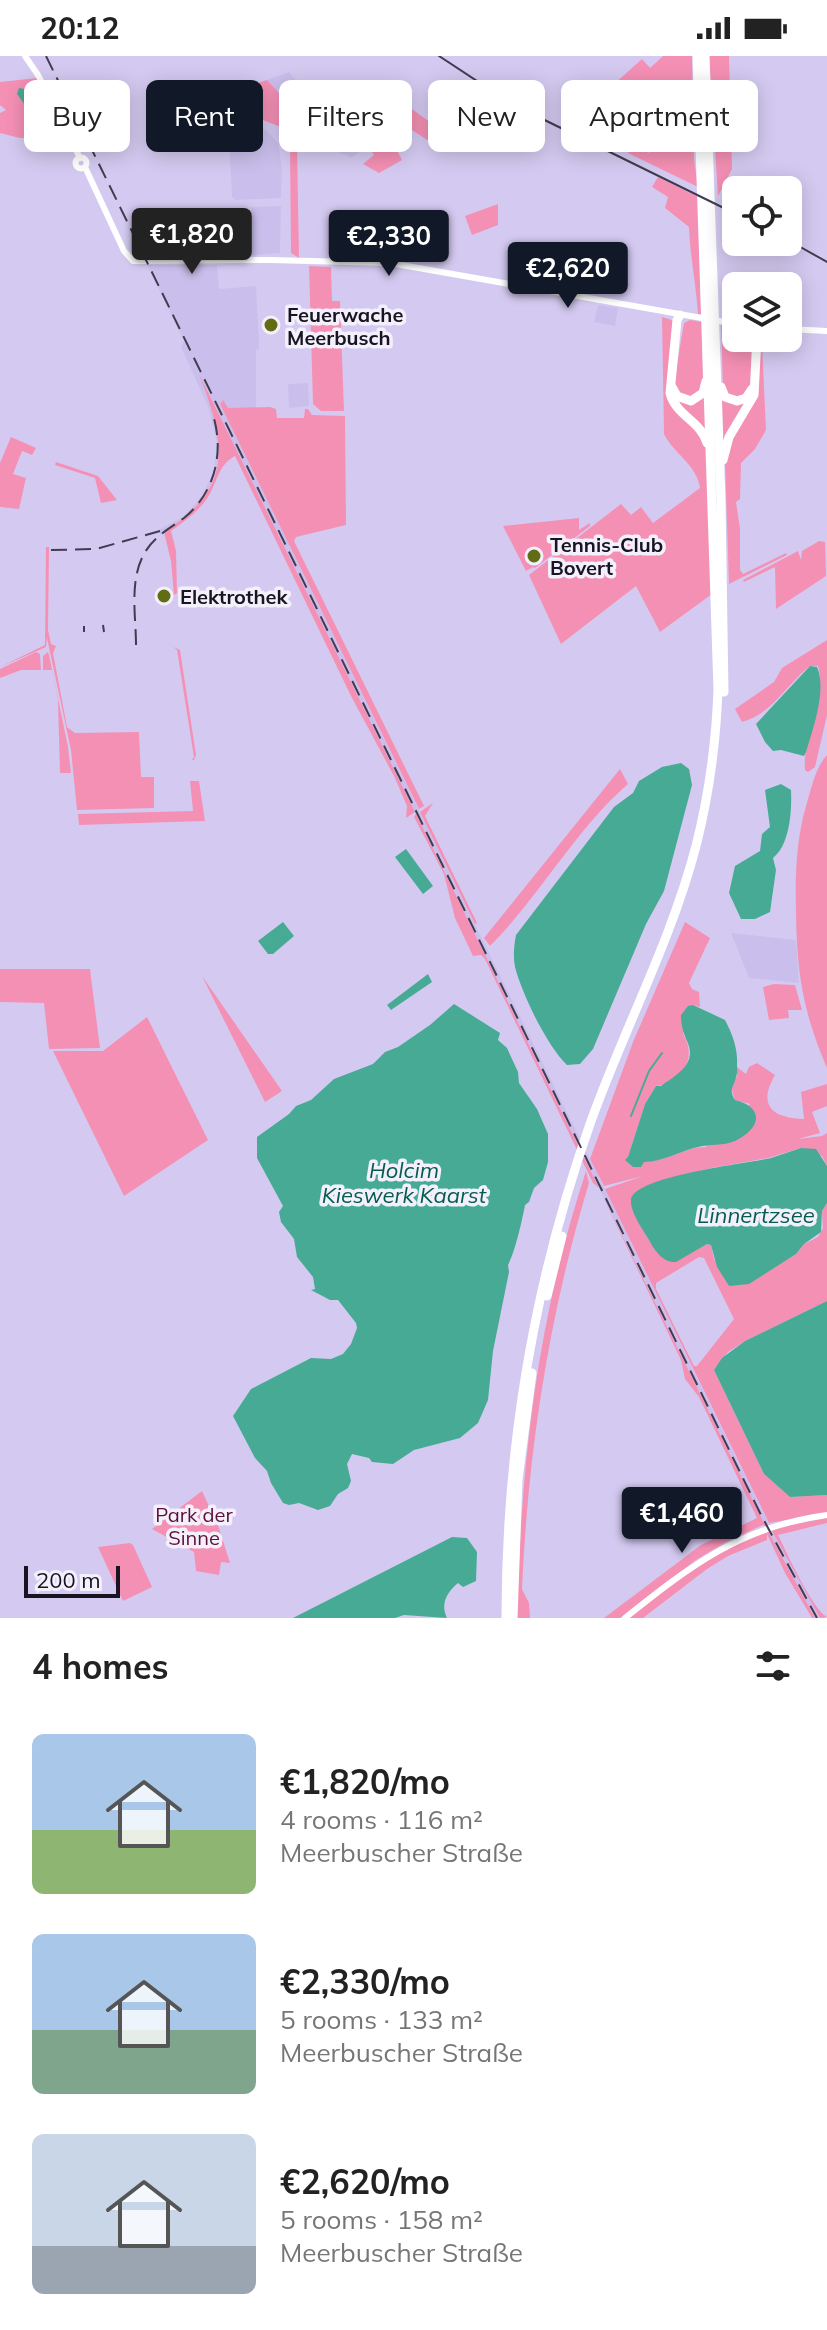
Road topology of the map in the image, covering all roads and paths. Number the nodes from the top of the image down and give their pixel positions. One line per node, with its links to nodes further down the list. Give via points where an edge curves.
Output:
1 (697, 56): 4 (highway)
2 (705, 56): 4 (highway)
3 (28, 58): 5 (main road, via 57,112 77,166 83,168 130,257 390,263)
4 (706, 184): 11 (highway)
5 (680, 315): 6 (main road); 11 (highway, via 672,382 677,396 686,401 700,397 705,365); 12 (highway, via 670,393 680,413 705,436)
6 (722, 322)
7 (802, 330): 8 (main road)
8 (827, 331)
9 (755, 352): 11 (highway, via 754,383 746,398 737,401 725,397)
10 (756, 352): 13 (highway, via 754,395 729,437)
11 (712, 360): 12 (highway); 13 (highway)
12 (712, 479): 14 (highway, via 718,690 707,796 674,913)
13 (720, 491): 14 (highway, via 724,690 712,797 684,902)
14 (593, 1123): 15 (highway)
15 (577, 1172): 17 (highway, via 542,1292 519,1414); 18 (highway, via 531,1382 516,1513)
16 (827, 1515): 19 (main road, via 777,1524 727,1544)
17 (506, 1618)
18 (513, 1618)
19 (625, 1618)

